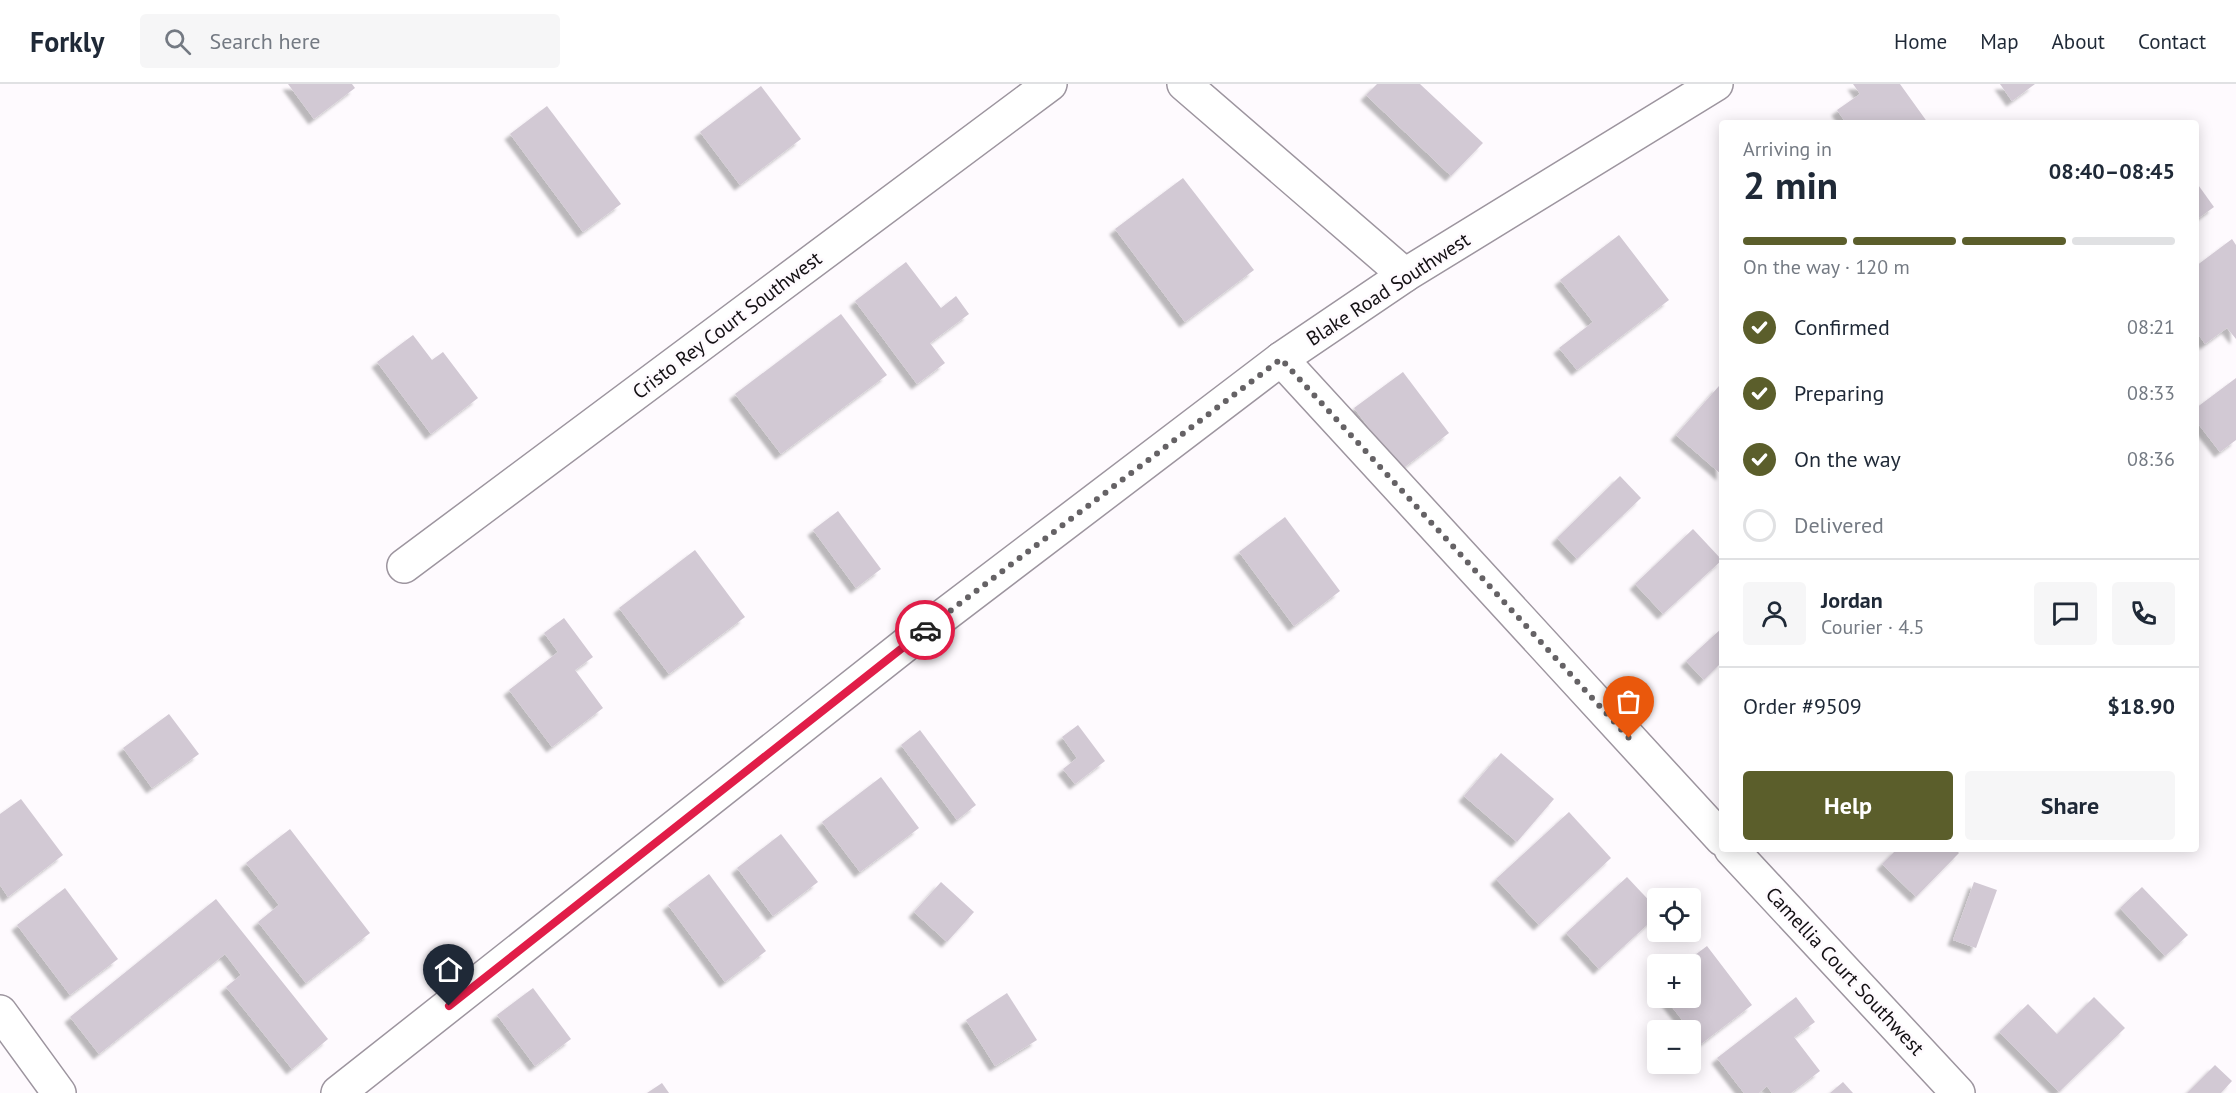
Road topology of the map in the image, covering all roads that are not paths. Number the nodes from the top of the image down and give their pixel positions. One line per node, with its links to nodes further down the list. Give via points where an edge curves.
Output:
1 (1050, 84): 6 (street, Cristo Rey Court Southwest)
2 (1184, 84): 4 (street)
3 (1716, 84): 4 (street, Blake Road Southwest)
4 (1405, 275): 5 (street, Blake Road Southwest)
5 (1281, 359): 7 (street); 11 (street, Blake Road Southwest, via 909,642)
6 (404, 566)
7 (1719, 836)
8 (1734, 852): 12 (street, Camellia Court Southwest)
9 (0, 1012): 10 (street)
10 (59, 1093)
11 (339, 1093)
12 (1958, 1093)

